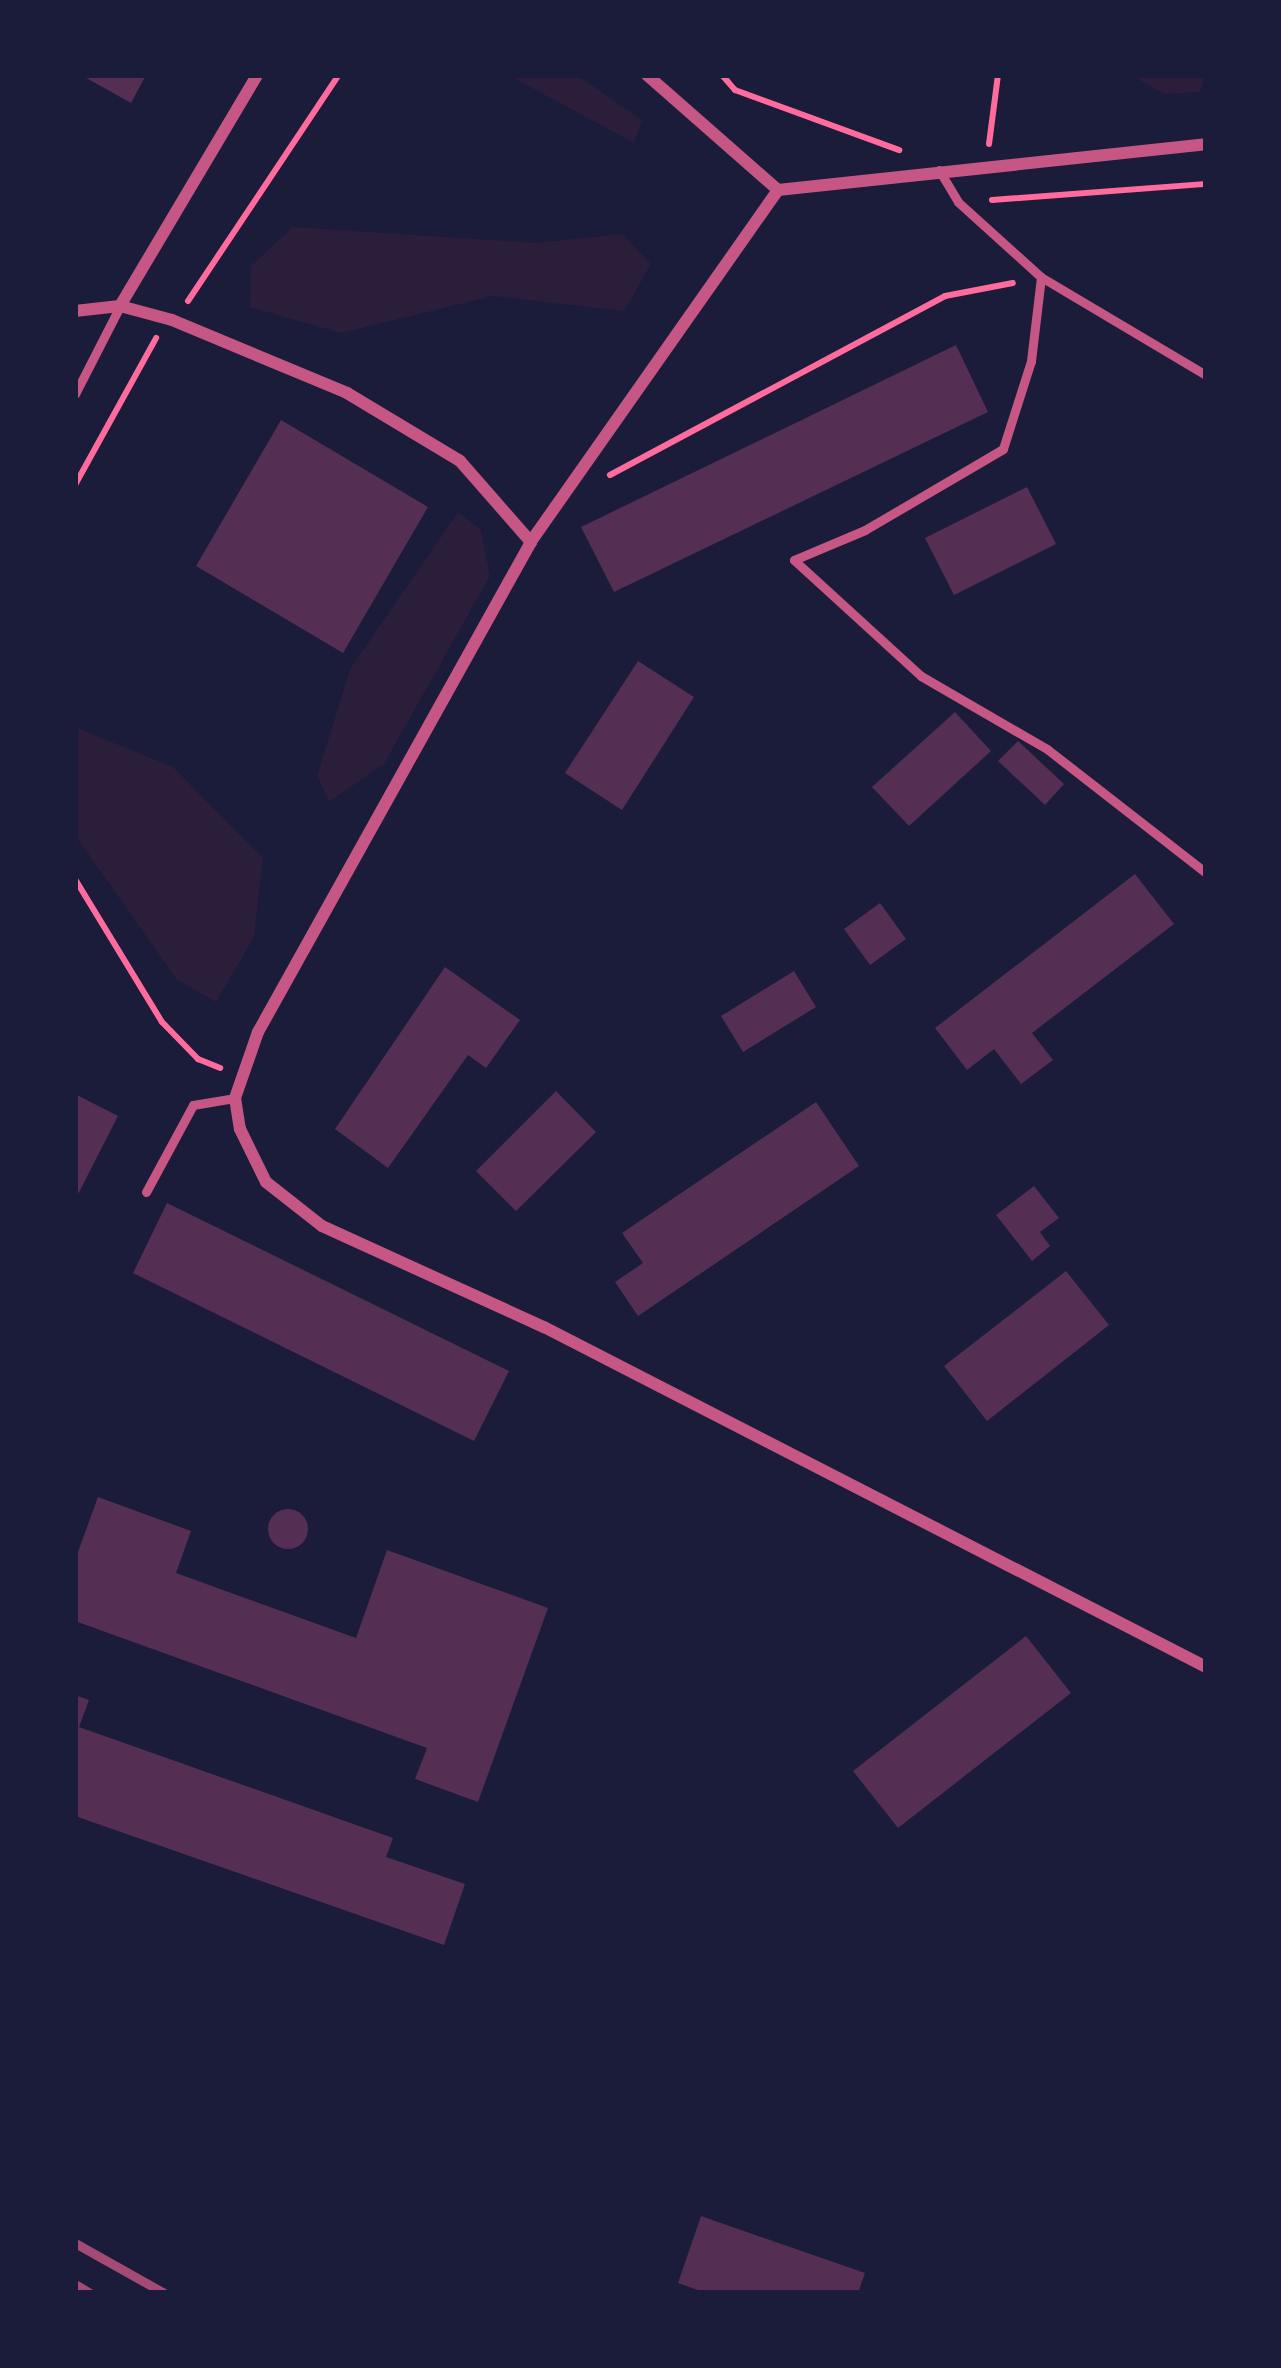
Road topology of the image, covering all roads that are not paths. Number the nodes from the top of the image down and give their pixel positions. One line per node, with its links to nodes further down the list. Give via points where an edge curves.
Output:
1 (256, 75): 7 (street)
2 (647, 75): 5 (street)
3 (1206, 143): 4 (street)
4 (939, 170): 5 (street); 6 (lane, via 958,202)
5 (778, 190): 11 (street)
6 (1041, 277): 9 (lane); 12 (lane, via 1031,361 1003,448 865,530 794,560 921,676 1047,749)
7 (120, 306): 8 (street); 10 (lane); 11 (street, via 347,393 460,461)
8 (75, 311)
9 (1206, 374)
10 (75, 394)
11 (531, 542): 13 (street, via 240,1077)
12 (1206, 873)
13 (236, 1098): 14 (lane, via 193,1105); 15 (street, via 240,1129 266,1182 322,1226 544,1328)
14 (146, 1192)
15 (1206, 1667)

